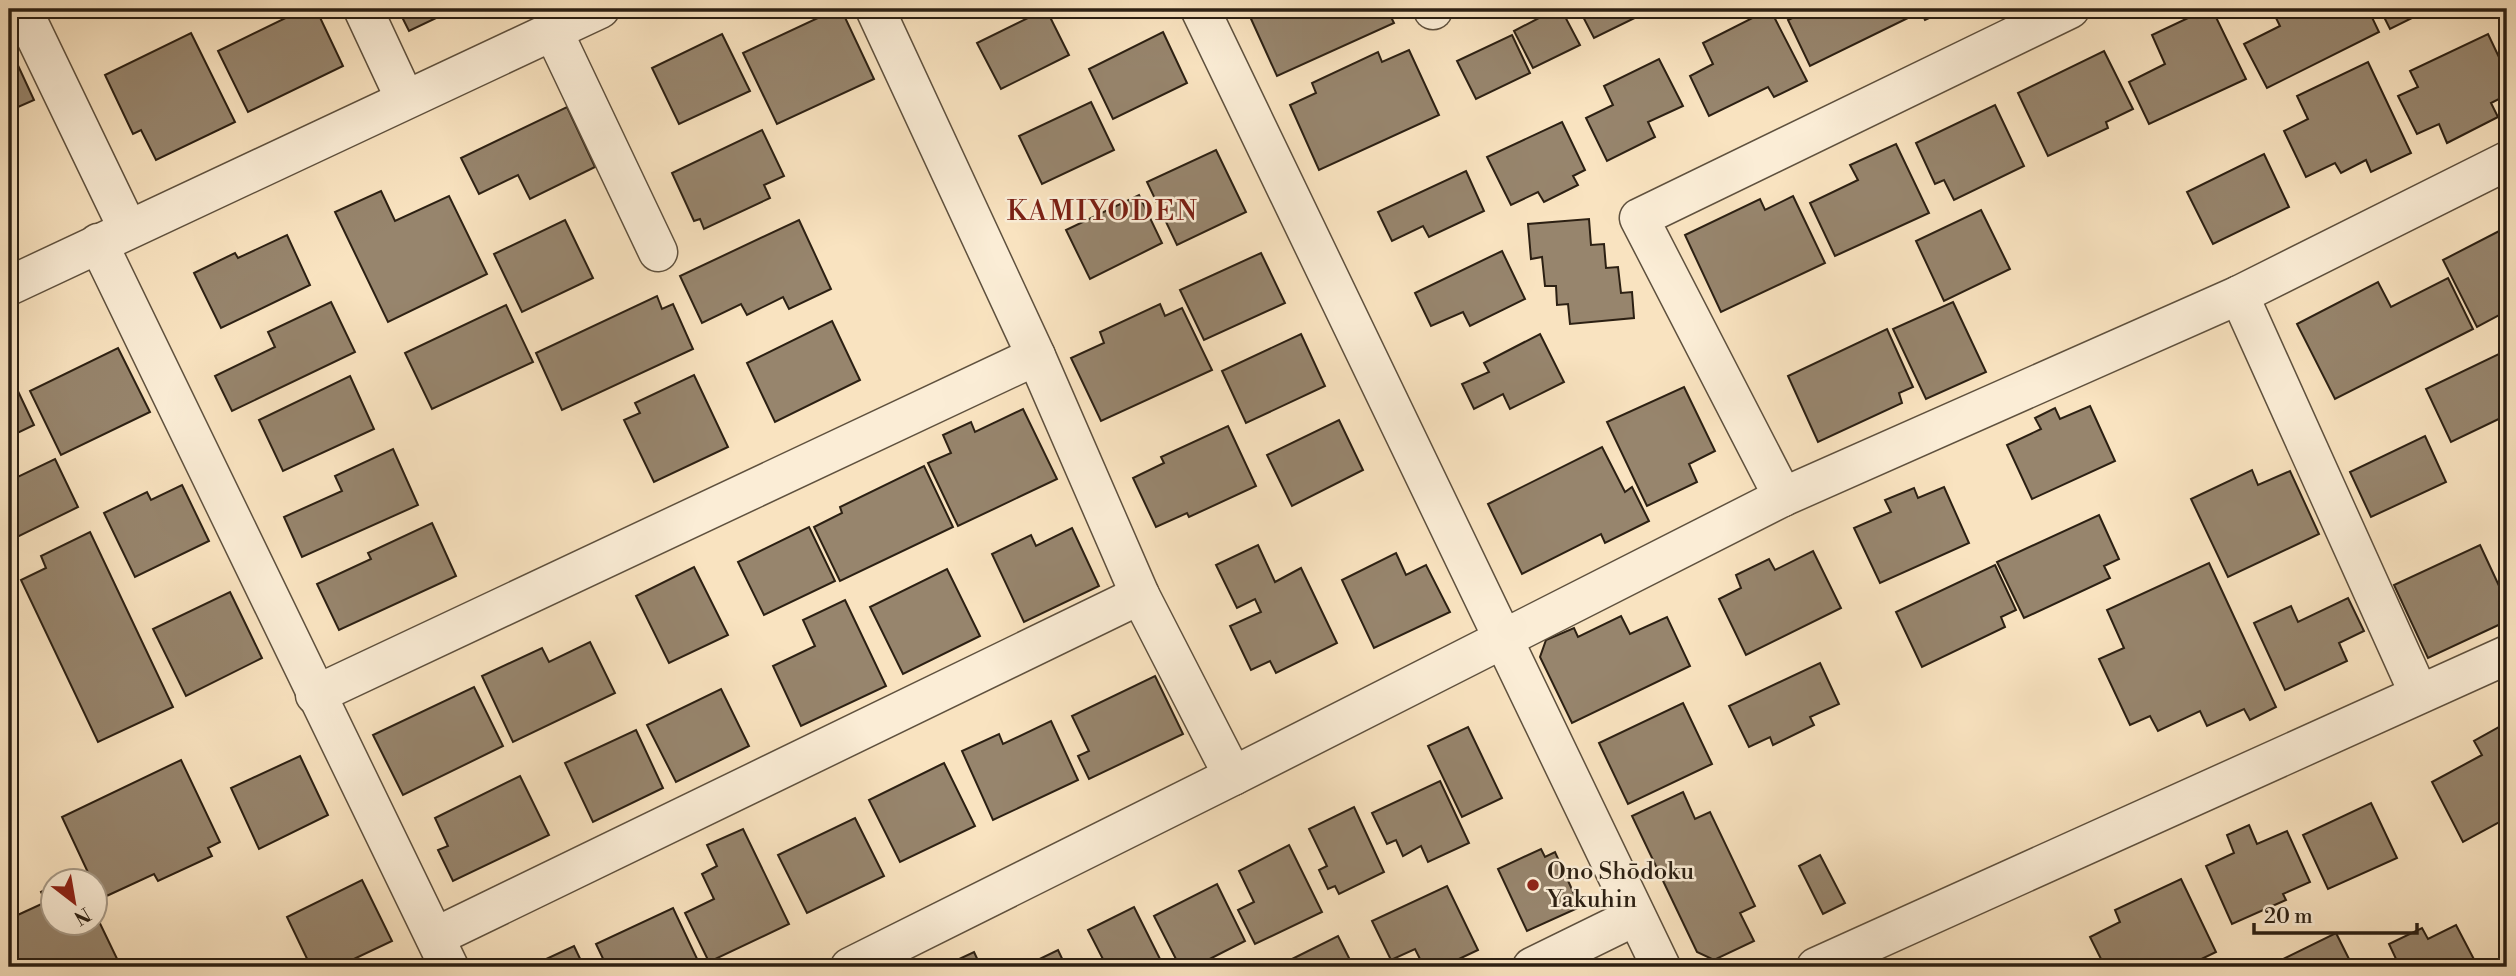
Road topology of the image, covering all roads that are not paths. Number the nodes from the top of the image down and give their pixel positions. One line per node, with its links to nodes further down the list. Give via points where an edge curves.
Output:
1 (22, 9): 10 (street)
2 (363, 9): 8 (street)
3 (600, 9): 7 (street)
4 (875, 9): 14 (street)
5 (1200, 9): 17 (street)
6 (2070, 9): 15 (street, via 1640,218)
7 (553, 31): 8 (street); 11 (street)
8 (405, 99): 10 (street)
9 (2507, 161): 13 (street)
10 (113, 236): 12 (street); 20 (street)
11 (658, 252)
12 (9, 286)
13 (2239, 295): 15 (street); 19 (street)
14 (1036, 356): 16 (street); 20 (street)
15 (1783, 497): 17 (street)
16 (1140, 595): 21 (street); 23 (street)
17 (1504, 637): 21 (street); 22 (street)
18 (2507, 655): 19 (street)
19 (2419, 694): 27 (street)
20 (315, 695): 23 (street)
21 (1233, 776): 24 (street)
22 (1636, 916): 25 (street); 26 (street)
23 (442, 952)
24 (850, 967)
25 (1532, 967)
26 (1661, 967)
27 (1816, 967)

